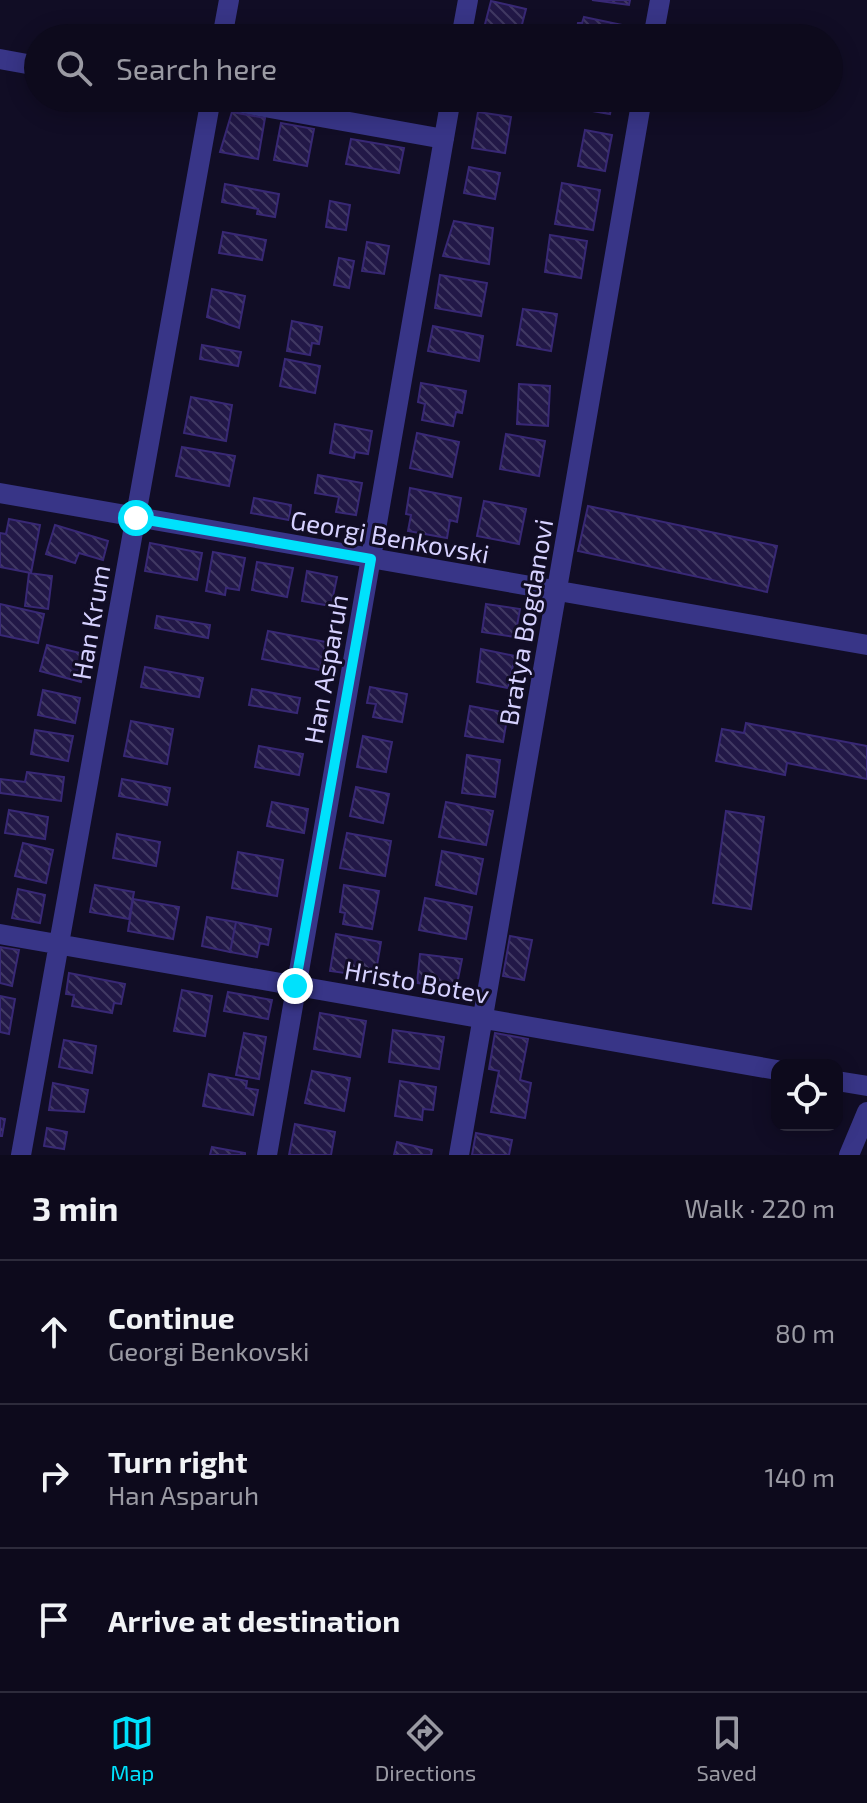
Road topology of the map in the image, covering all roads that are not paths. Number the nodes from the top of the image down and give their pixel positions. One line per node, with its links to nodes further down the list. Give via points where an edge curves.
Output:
1 (229, 0): 4 (street)
2 (468, 0): 5 (street)
3 (660, 0): 6 (street)
4 (225, 24)
5 (464, 24)
6 (656, 24)
7 (0, 59): 8 (street)
8 (24, 63)
9 (210, 112): 15 (street, Han Krum)
10 (292, 112): 13 (street)
11 (449, 112): 13 (street, Han Asparuh)
12 (640, 112): 17 (street, Bratya Bogdanovi)
13 (444, 139): 16 (street, Han Asparuh)
14 (0, 493): 15 (street, Georgi Benkovski)
15 (136, 518): 16 (street, Georgi Benkovski); 20 (street, Han Krum)
16 (371, 559): 17 (street, Georgi Benkovski); 21 (street, Han Asparuh)
17 (556, 591): 18 (street, Georgi Benkovski); 22 (street, Bratya Bogdanovi)
18 (867, 645)
19 (0, 934): 20 (street, Hristo Botev)
20 (57, 945): 21 (street, Hristo Botev); 27 (street, Han Krum)
21 (295, 986): 22 (street, Hristo Botev); 28 (street, Han Asparuh)
22 (483, 1019): 23 (street, Hristo Botev); 29 (street, Bratya Bogdanovi)
23 (771, 1069)
24 (843, 1082): 25 (street)
25 (867, 1086)
26 (867, 1112): 30 (street)
27 (21, 1155)
28 (267, 1155)
29 (459, 1155)
30 (849, 1155)

